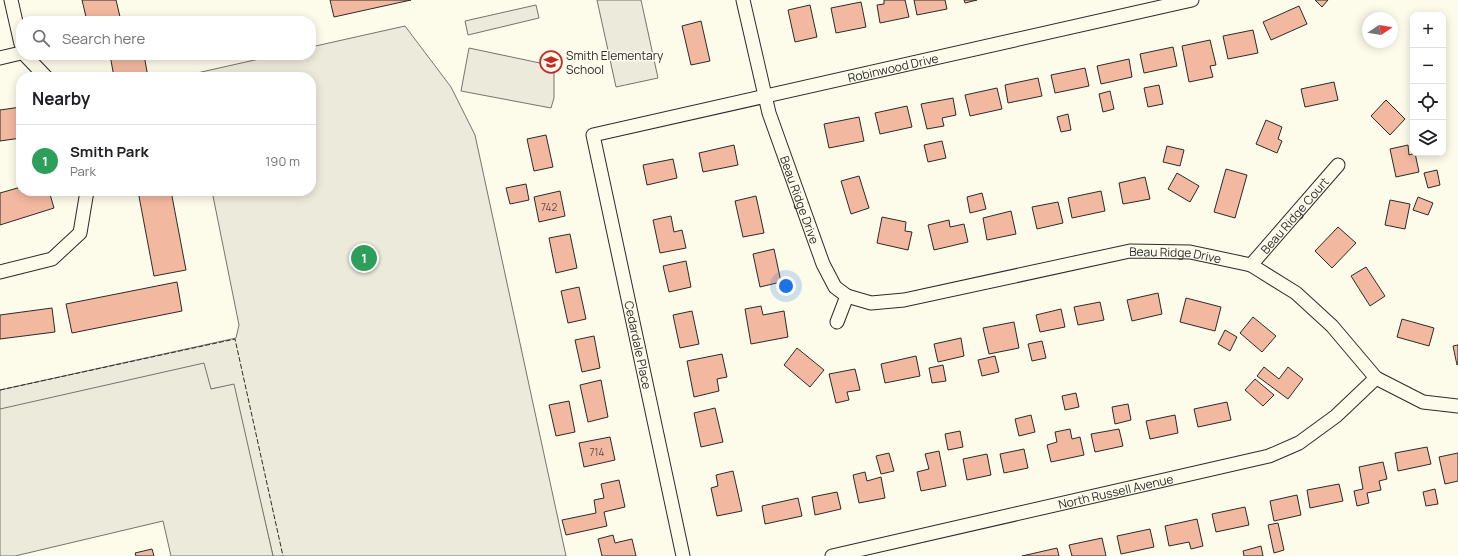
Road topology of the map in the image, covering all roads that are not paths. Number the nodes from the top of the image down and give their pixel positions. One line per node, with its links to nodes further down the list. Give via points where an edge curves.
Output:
1 (11, 0): 4 (street)
2 (743, 0): 9 (street, Beau Ridge Drive)
3 (1192, 0): 9 (street, Robinwood Drive)
4 (16, 22)
5 (16, 54): 6 (street)
6 (0, 58)
7 (31, 60): 8 (street)
8 (41, 72)
9 (766, 96): 10 (street, Robinwood Drive); 15 (street, Beau Ridge Drive, via 769,113 823,264 835,287)
10 (593, 135): 19 (street, Cedardale Place)
11 (1338, 165): 13 (street, Beau Ridge Court)
12 (86, 196): 14 (street, via 80,233 52,259)
13 (1251, 265): 15 (street, Beau Ridge Drive, via 1190,252 1130,251 904,300 871,303); 17 (street, Beau Ridge Drive, via 1296,293 1332,326)
14 (0, 272)
15 (847, 296): 16 (street)
16 (837, 322)
17 (1376, 378): 18 (street, Beau Ridge Drive, via 1423,402); 20 (street, North Russell Avenue, via 1330,421 1298,443 1269,456)
18 (1458, 406)
19 (683, 556)
20 (832, 556)

